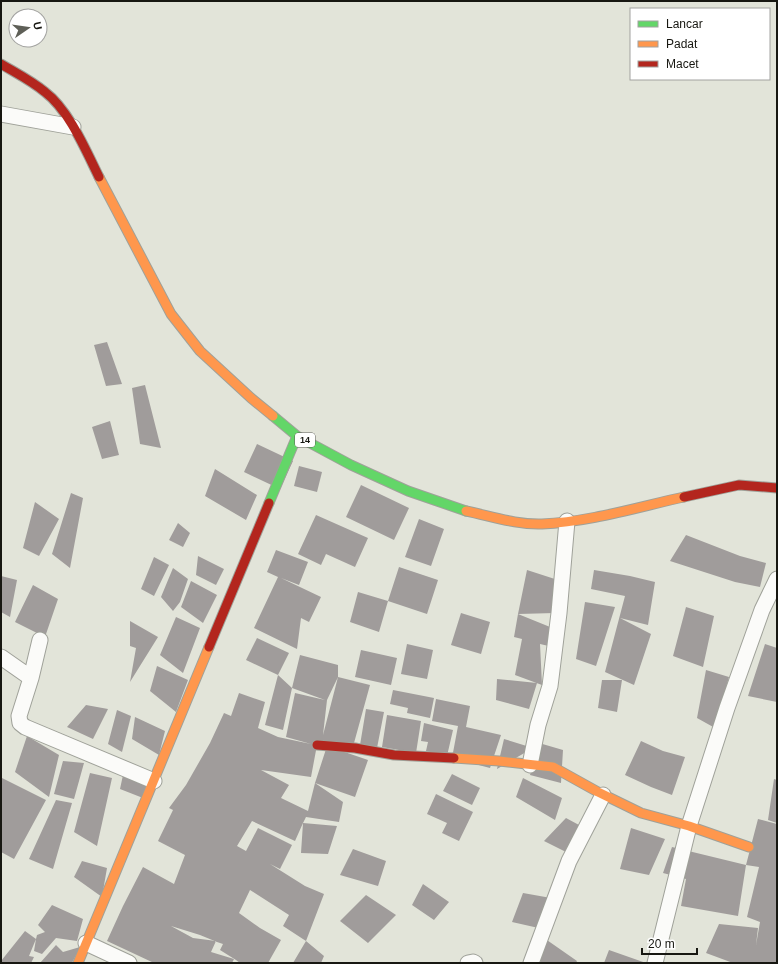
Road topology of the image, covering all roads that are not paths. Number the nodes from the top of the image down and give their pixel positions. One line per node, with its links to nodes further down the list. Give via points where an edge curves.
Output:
1 (1, 64): 3 (main road, 14, via 46,92)
2 (1, 114): 3 (street)
3 (73, 127): 4 (main road, 14, via 171,314 200,351)
4 (297, 436): 6 (main road, 14, via 350,465 466,511 524,523); 13 (main road)
5 (777, 488): 6 (main road, 14, via 740,485)
6 (567, 521): 12 (street, via 560,613 550,686 538,725)
7 (777, 579): 15 (street, via 762,610 727,708)
8 (40, 640): 10 (street)
9 (1, 657): 10 (street)
10 (31, 678): 13 (street, via 18,716 20,723)
11 (317, 745): 12 (main road, via 394,755)
12 (530, 765): 14 (main road, via 553,767)
13 (154, 781): 17 (main road)
14 (603, 795): 15 (main road, via 641,813); 22 (street, via 569,861)
15 (689, 826): 16 (main road); 23 (street)
16 (749, 847)
17 (86, 943): 18 (main road); 19 (street)
18 (78, 963)
19 (129, 963)
20 (468, 963): 21 (street)
21 (475, 963)
22 (531, 963)
23 (655, 963)

